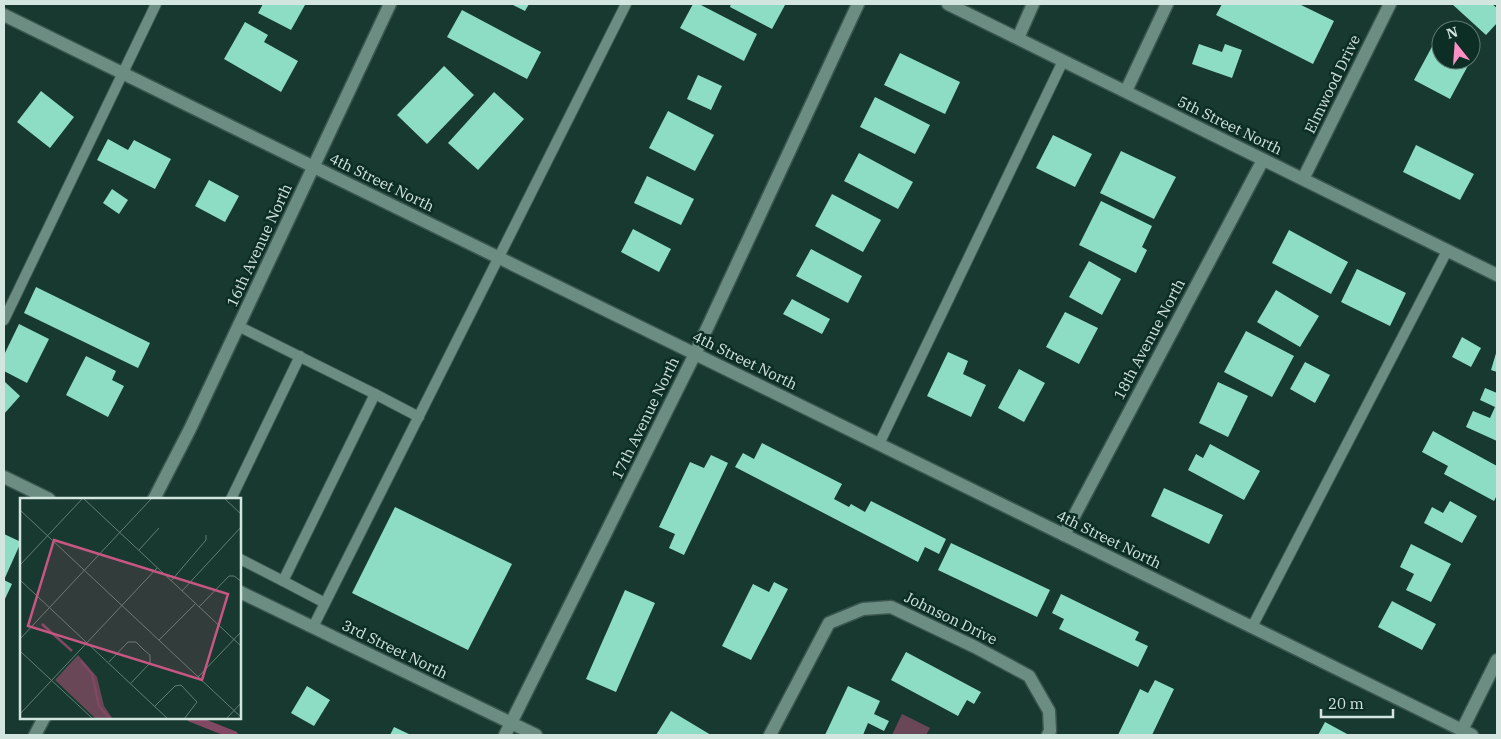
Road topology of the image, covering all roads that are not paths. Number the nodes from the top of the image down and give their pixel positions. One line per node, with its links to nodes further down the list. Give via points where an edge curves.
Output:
1 (156, 4): 12 (lane)
2 (390, 4): 15 (street, 16th Avenue North)
3 (626, 4): 18 (lane)
4 (858, 4): 22 (street, 17th Avenue North)
5 (948, 4): 10 (street, 5th Street North)
6 (1033, 4): 10 (street)
7 (1168, 4): 13 (street)
8 (1390, 4): 16 (street, Elmwood Drive)
9 (4, 15): 12 (street, 4th Street North)
10 (1018, 38): 11 (street, 5th Street North)
11 (1063, 60): 13 (street, 5th Street North); 26 (lane)
12 (123, 73): 15 (street, 4th Street North); 20 (lane)
13 (1126, 91): 14 (street, 5th Street North)
14 (1263, 160): 16 (street, 5th Street North); 31 (street, 18th Avenue North)
15 (313, 167): 18 (street, 4th Street North); 21 (street, 16th Avenue North)
16 (1303, 179): 17 (street, 5th Street North)
17 (1447, 250): 19 (street, 5th Street North); 37 (lane)
18 (499, 258): 22 (street, 4th Street North); 25 (lane)
19 (1497, 275)
20 (4, 320)
21 (238, 326): 23 (lane); 29 (street, 16th Avenue North)
22 (695, 354): 26 (street, 4th Street North); 40 (street, 17th Avenue North)
23 (300, 356): 24 (lane); 30 (lane)
24 (374, 394): 25 (lane); 33 (lane)
25 (419, 417): 35 (lane)
26 (879, 444): 31 (street, 4th Street North)
27 (4, 477): 28 (street)
28 (47, 498)
29 (155, 498)
30 (231, 498)
31 (1064, 534): 37 (street, 4th Street North)
32 (241, 559): 33 (lane)
33 (283, 581): 35 (lane)
34 (241, 592): 36 (street, 3rd Street North)
35 (325, 603): 36 (lane)
36 (313, 627): 40 (street, 3rd Street North)
37 (1252, 627): 41 (street, 4th Street North)
38 (1497, 660): 41 (street)
39 (43, 719): 42 (street)
40 (511, 723): 43 (street, 17th Avenue North); 44 (street, 3rd Street North)
41 (1467, 733)
42 (35, 735)
43 (505, 735)
44 (536, 735)
45 (770, 735): 46 (street, Johnson Drive, via 829,623 864,609 891,607 1030,676 1049,711)
46 (1048, 735)

